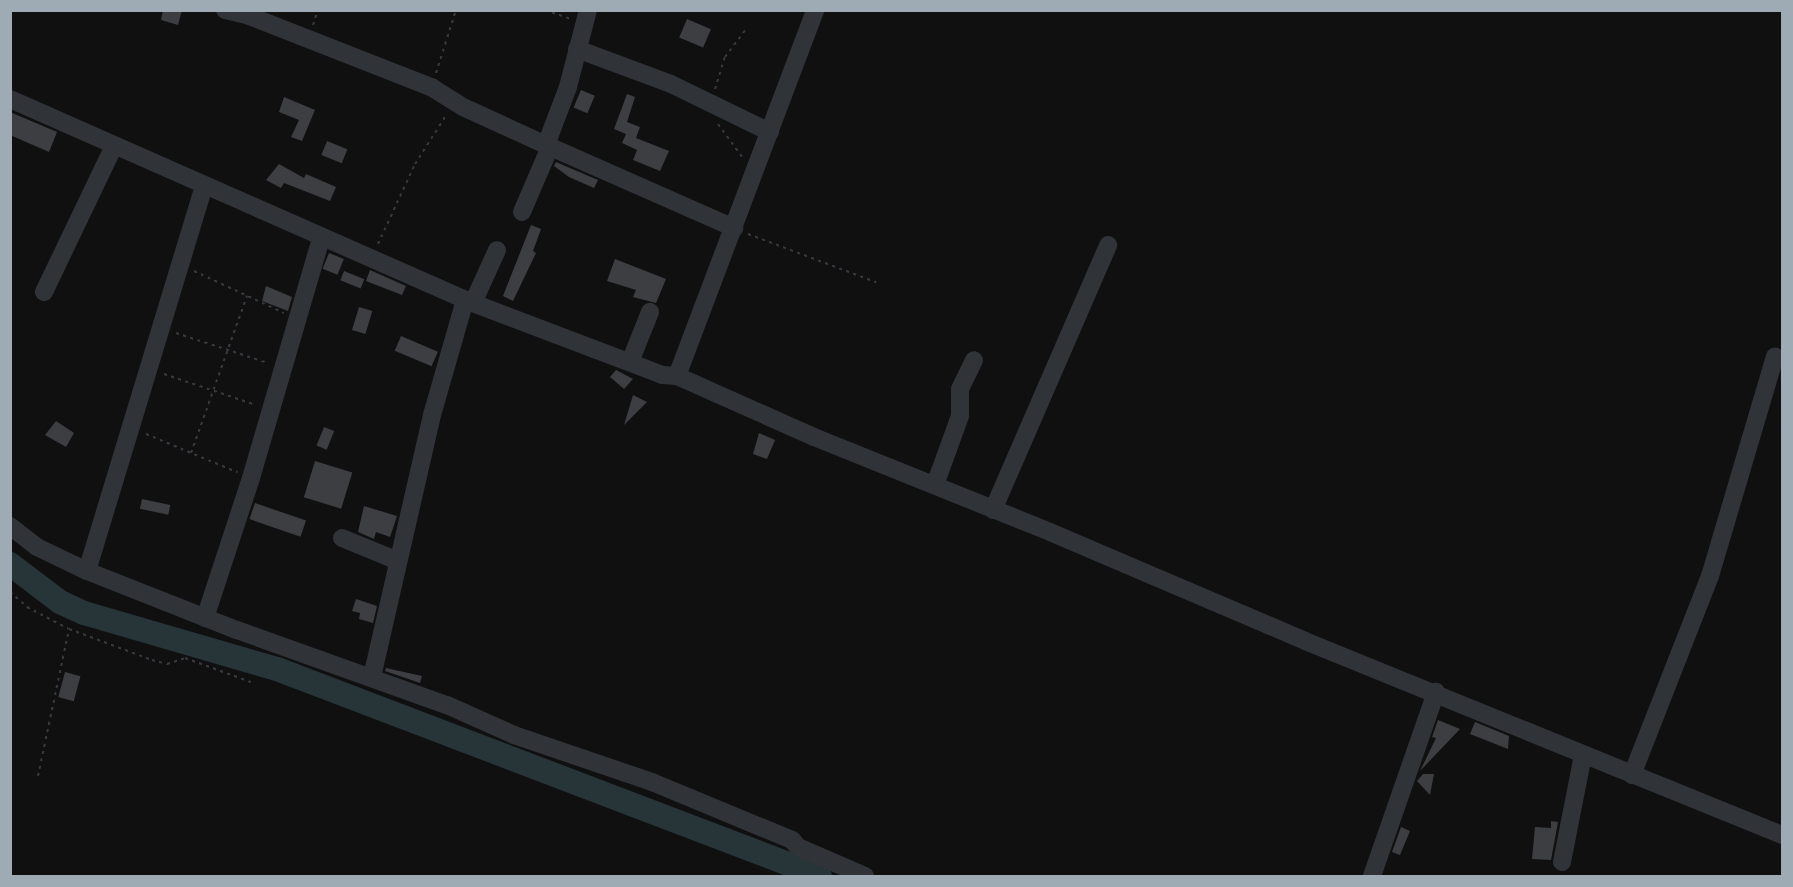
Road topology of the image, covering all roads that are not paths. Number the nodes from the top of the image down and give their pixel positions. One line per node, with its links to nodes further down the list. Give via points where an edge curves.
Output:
1 (225, 10): 3 (street)
2 (815, 10): 7 (street)
3 (242, 13): 9 (street, via 434,90)
4 (586, 17): 5 (street)
5 (577, 49): 7 (street, via 671,84); 9 (street)
6 (10, 99): 8 (street)
7 (770, 132): 12 (street)
8 (114, 146): 10 (street); 16 (street)
9 (548, 146): 11 (street); 12 (street)
10 (204, 186): 13 (street); 28 (street)
11 (522, 212)
12 (734, 228): 22 (street)
13 (321, 239): 17 (street); 29 (street, via 251,478)
14 (1108, 245): 24 (street)
15 (497, 250): 17 (street)
16 (44, 292)
17 (469, 302): 21 (street); 27 (street)
18 (650, 312): 21 (street)
19 (1775, 356): 33 (street, via 1710,576)
20 (974, 360): 23 (street, via 960,389 960,416)
21 (630, 362): 22 (street, via 662,375)
22 (677, 376): 23 (street)
23 (935, 485): 24 (street)
24 (993, 510): 31 (street)
25 (10, 526): 28 (street, via 37,547)
26 (342, 538): 27 (street)
27 (398, 561): 30 (street)
28 (87, 571): 29 (street)
29 (205, 618): 30 (street)
30 (372, 677): 36 (street, via 514,735 652,782 792,840 798,847)
31 (1436, 692): 32 (street); 37 (street)
32 (1583, 755): 33 (street); 35 (street)
33 (1632, 775): 34 (street)
34 (1782, 835)
35 (1562, 862)
36 (866, 876)
37 (1372, 876)

